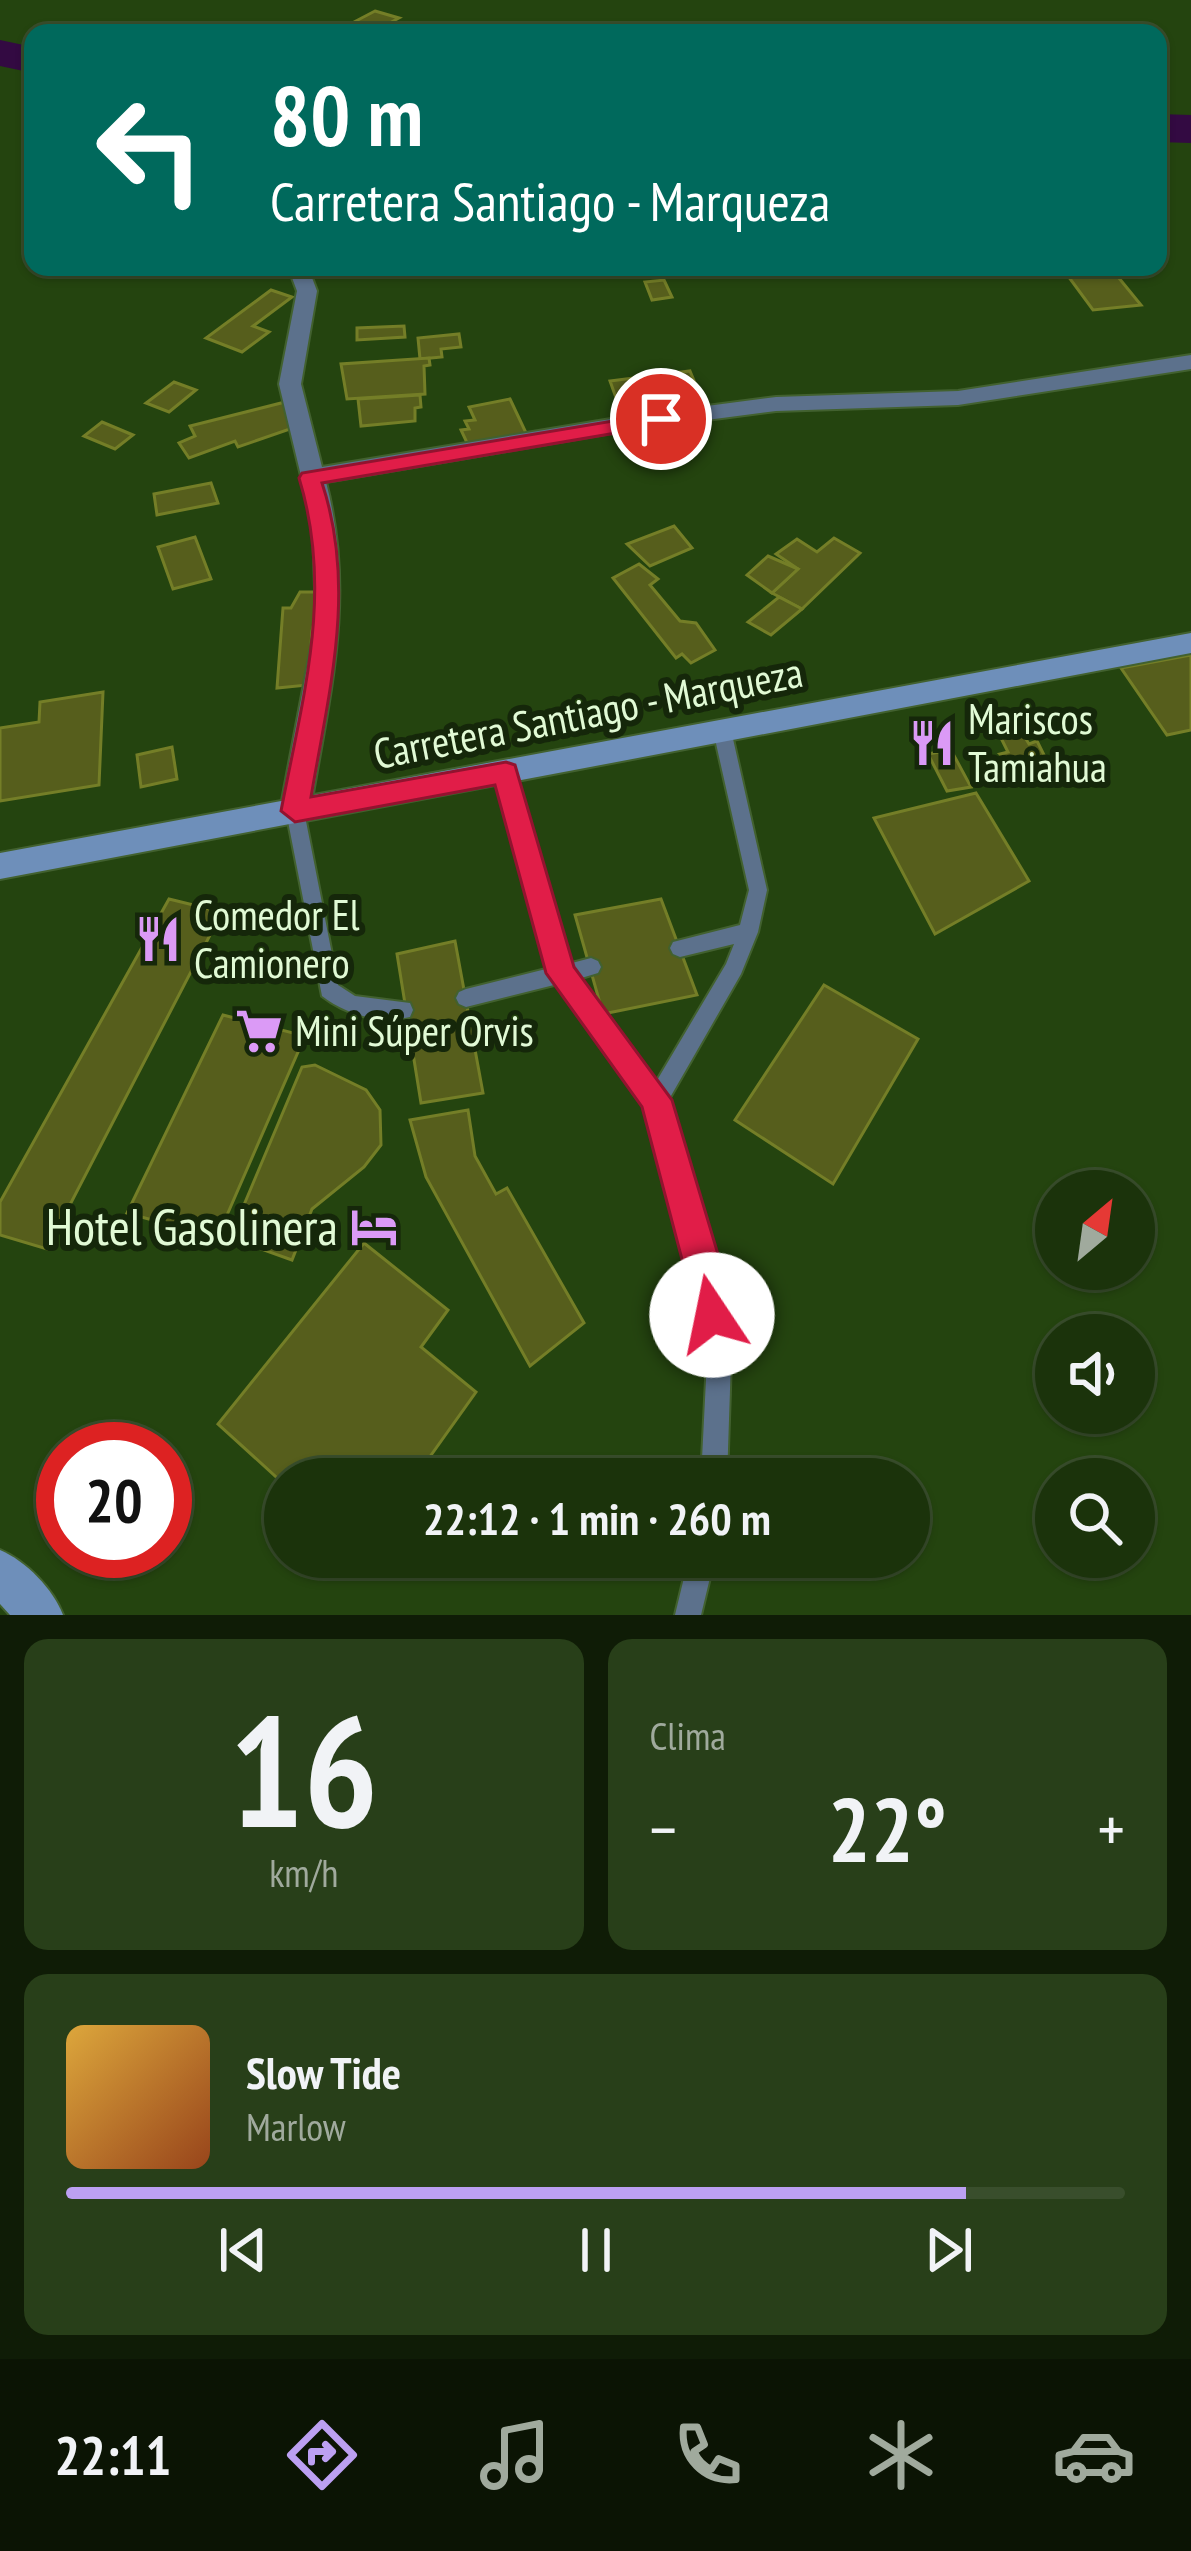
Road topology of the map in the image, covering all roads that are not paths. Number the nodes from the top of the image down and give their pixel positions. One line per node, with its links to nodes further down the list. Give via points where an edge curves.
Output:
1 (301, 276): 3 (street, via 307,291 290,383)
2 (1191, 362): 3 (street, via 958,398 776,404 623,424)
3 (310, 478): 7 (street, via 325,526 329,620)
4 (1191, 644): 5 (main road, Carretera Santiago - Marqueza)
5 (722, 730): 6 (main road, Carretera Santiago - Marqueza); 9 (lane, via 758,890)
6 (506, 772): 7 (main road, Carretera Santiago - Marqueza); 12 (lane)
7 (295, 811): 8 (main road, Carretera Santiago - Marqueza); 14 (lane, via 329,990 363,1009)
8 (0, 866)
9 (748, 932): 10 (lane); 15 (lane)
10 (680, 948)
11 (591, 967): 12 (lane)
12 (561, 973): 13 (lane); 15 (lane)
13 (466, 998)
14 (403, 1010)
15 (656, 1100): 16 (lane, via 705,1271 719,1360)
16 (715, 1458)
17 (0, 1572): 19 (main road)
18 (697, 1578): 20 (lane)
19 (41, 1615)
20 (688, 1615)

